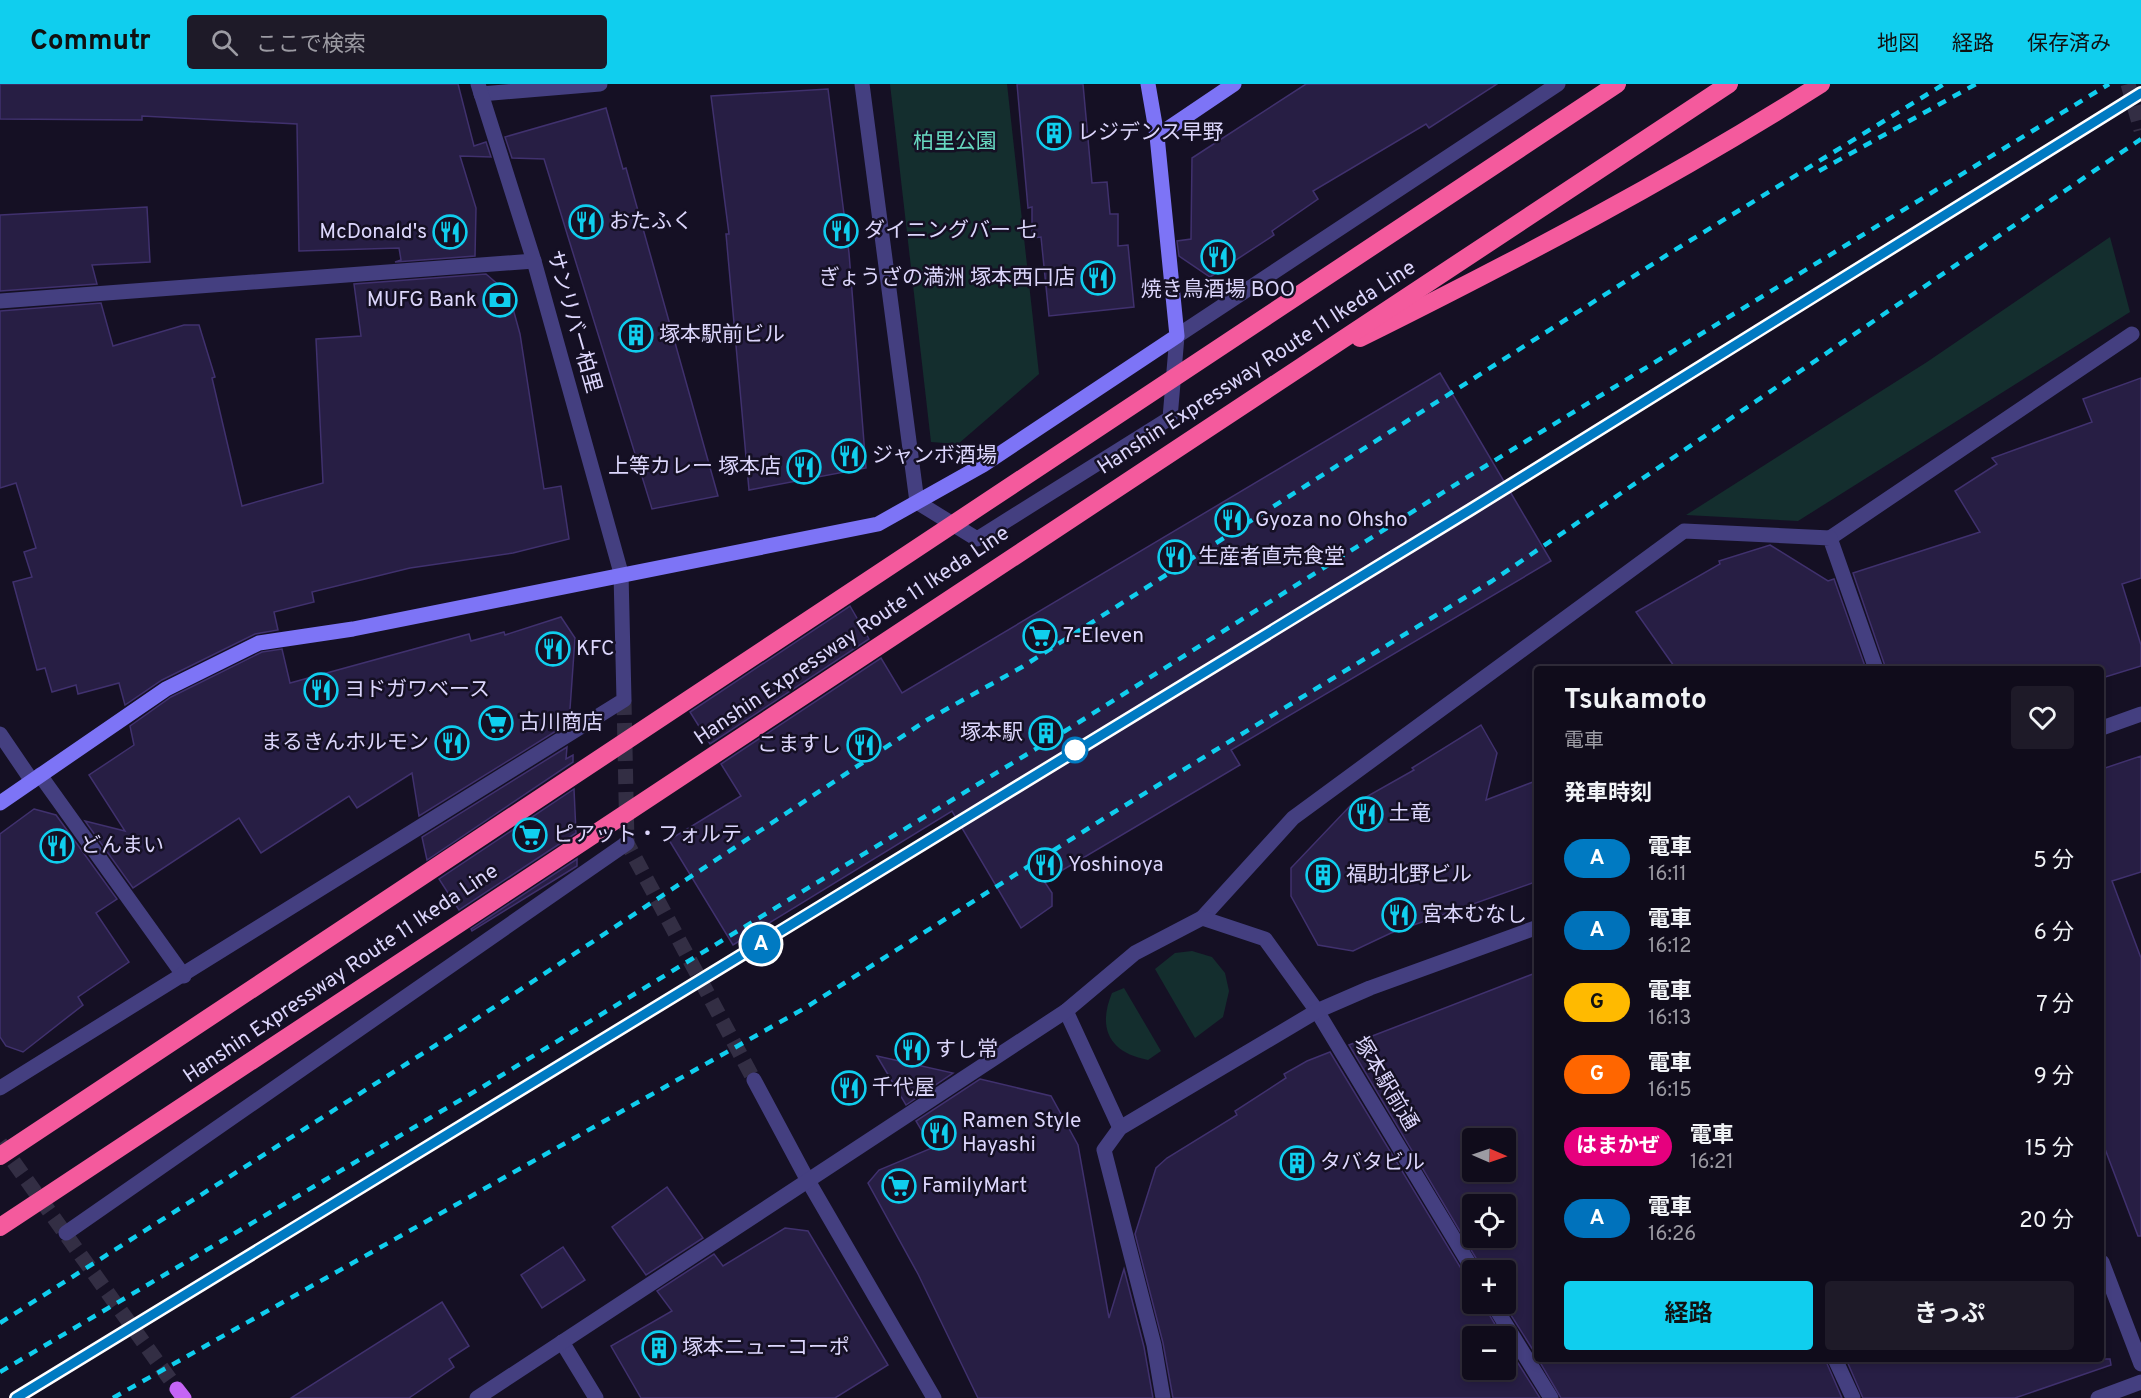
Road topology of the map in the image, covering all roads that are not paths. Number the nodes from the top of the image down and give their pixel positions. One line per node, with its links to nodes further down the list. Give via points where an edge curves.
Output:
1 (600, 84): 9 (street)
2 (862, 84): 16 (street)
3 (1148, 84): 10 (street)
4 (1234, 84): 10 (street)
5 (1558, 84): 14 (street)
6 (1617, 84): 34 (highway, Hanshin Expressway Route 11 Ikeda Line)
7 (1729, 84): 15 (highway, Hanshin Expressway Route 11 Ikeda Line)
8 (1821, 84): 15 (highway, via 1514,262)
9 (480, 89): 11 (street, サンリバー柏里)
10 (1157, 136): 14 (street)
11 (534, 261): 12 (street); 18 (street, サンリバー柏里)
12 (0, 302)
13 (2132, 334): 17 (street)
14 (1177, 336): 16 (street, via 983,465); 16 (street, via 1170,418 977,539)
15 (1287, 374): 36 (highway, Hanshin Expressway Route 11 Ikeda Line)
16 (917, 502): 18 (street, via 878,524)
17 (1830, 538): 19 (street); 26 (street, via 1684,531 1293,818)
18 (621, 573): 23 (street, via 259,643 166,689); 28 (street, サンリバー柏里, via 624,700)
19 (1875, 666)
20 (2141, 714): 21 (street)
21 (2104, 727)
22 (0, 734): 23 (street)
23 (36, 778): 24 (street); 28 (street)
24 (0, 803)
25 (627, 843): 37 (street)
26 (1202, 918): 29 (street, via 1136,953); 30 (street, 塚本駅前通, via 1265,939)
27 (1534, 928): 30 (street)
28 (184, 975): 32 (street)
29 (1066, 1011): 33 (street); 35 (street)
30 (1317, 1011): 33 (street); 38 (street, 塚本駅前通)
31 (754, 1080): 35 (street)
32 (0, 1088)
33 (1120, 1128): 48 (street, via 1104,1150 1154,1346)
34 (0, 1156)
35 (807, 1179): 41 (street); 47 (street)
36 (0, 1227)
37 (66, 1233)
38 (1467, 1260)
39 (2104, 1267): 43 (street)
40 (1499, 1314): 49 (street)
41 (562, 1342): 45 (street); 46 (street)
42 (1836, 1362): 50 (street)
43 (2141, 1364)
44 (2141, 1382): 51 (street)
45 (477, 1398)
46 (596, 1398)
47 (934, 1398)
48 (1163, 1398)
49 (1551, 1398)
50 (1853, 1398)
51 (2098, 1398)

